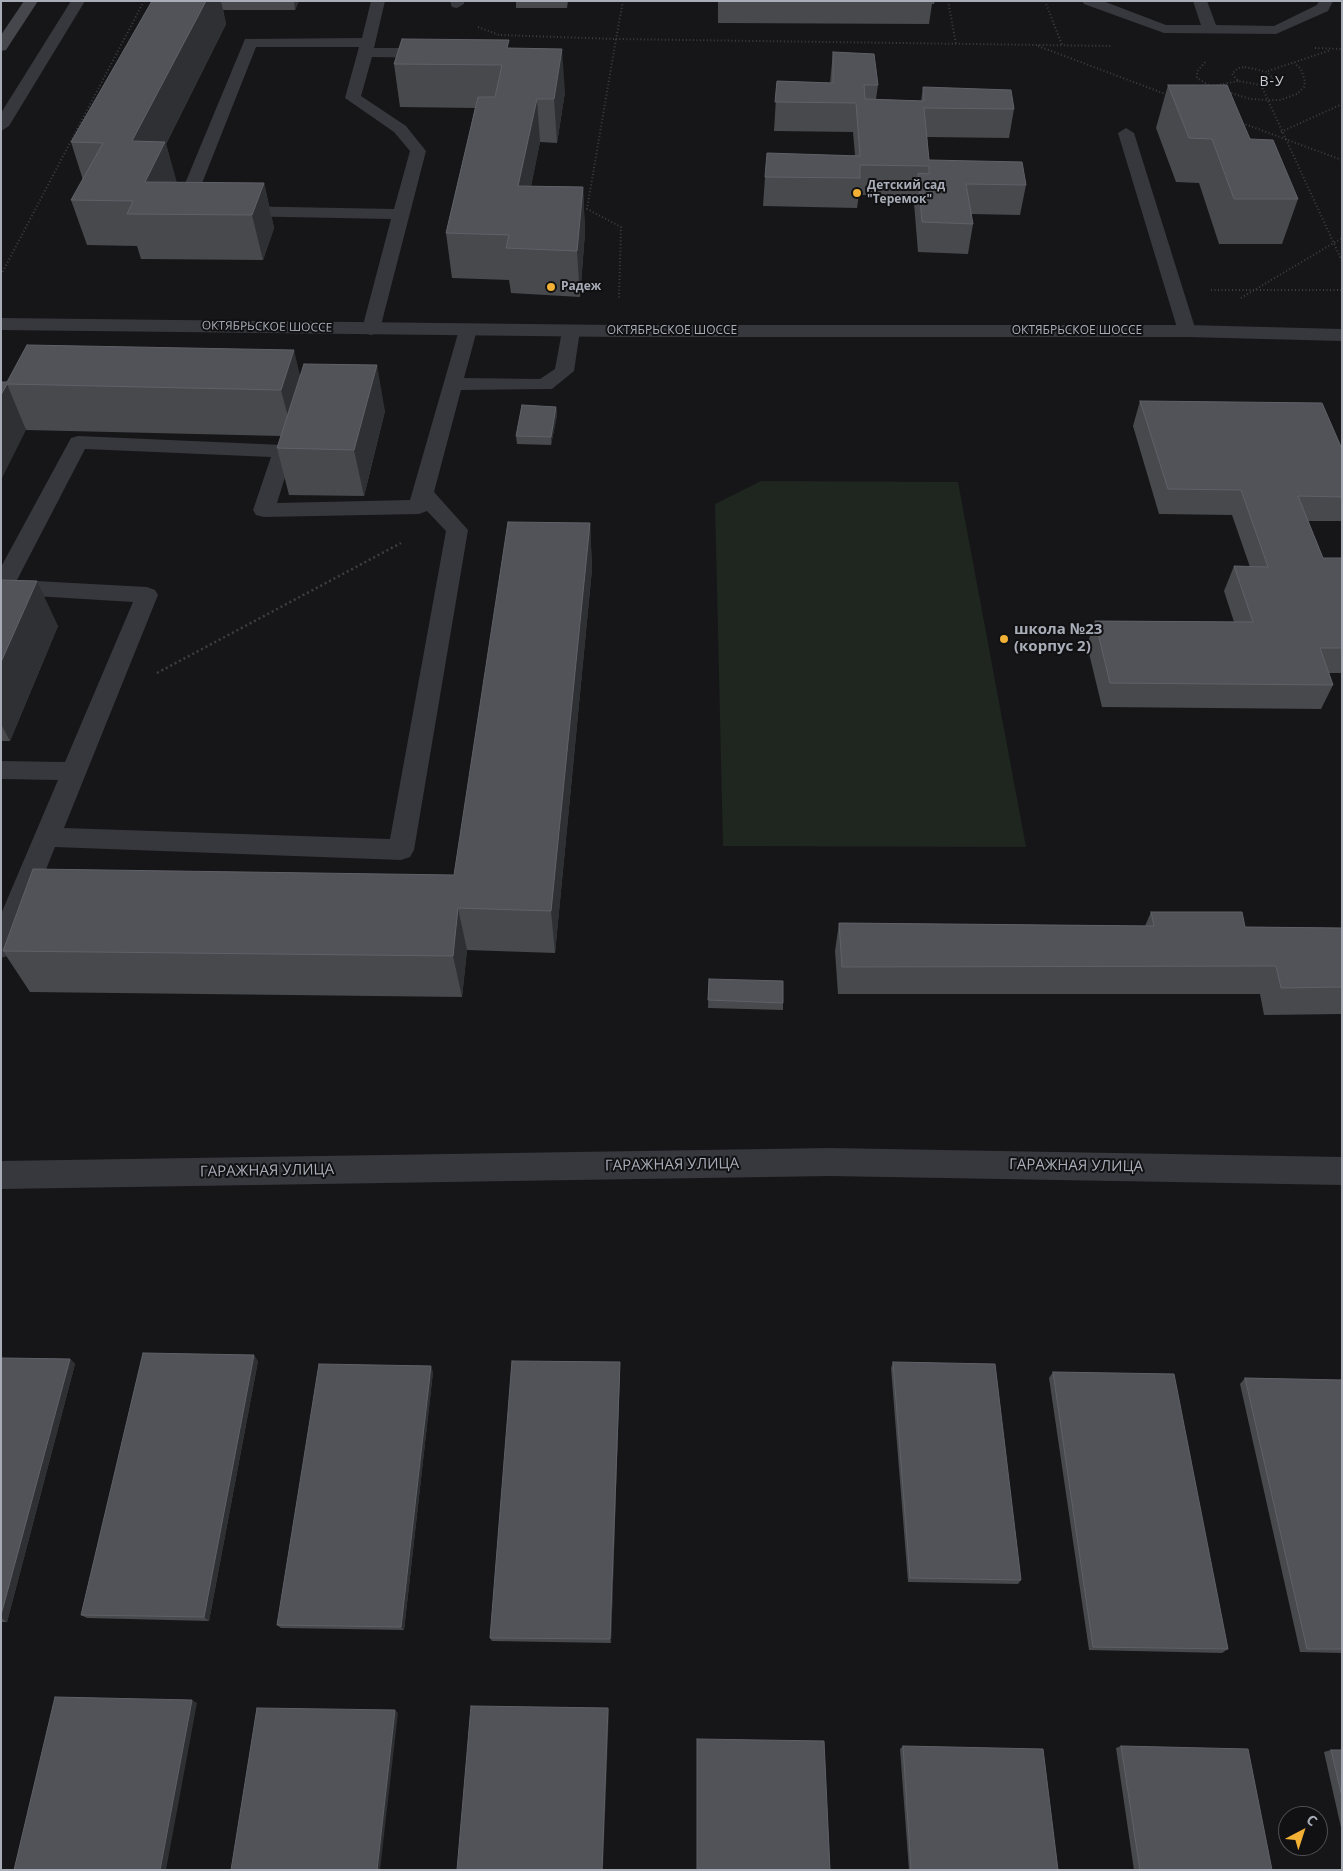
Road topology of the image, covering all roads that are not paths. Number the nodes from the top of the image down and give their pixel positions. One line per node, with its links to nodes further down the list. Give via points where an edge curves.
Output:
1 (31, 1): 8 (main road)
2 (78, 1): 11 (street)
3 (378, 1): 9 (street)
4 (1089, 1): 7 (street, via 1164,29)
5 (1200, 1): 7 (street)
6 (1326, 1): 7 (street, via 1323,8 1276,30)
7 (1210, 29)
8 (1, 47)
9 (367, 47): 10 (street); 13 (street, via 353,98 400,129 418,151); 13 (street, via 250,42 183,210)
10 (452, 54)
11 (1, 126)
12 (1126, 134): 18 (street)
13 (401, 214): 15 (street)
14 (1, 324): 15 (street, ОКТЯБРЬСКОЕ ШОССЕ)
15 (371, 329): 16 (street, ОКТЯБРЬСКОЕ ШОССЕ)
16 (468, 330): 17 (street, ОКТЯБРЬСКОЕ ШОССЕ); 20 (street)
17 (571, 331): 18 (street, ОКТЯБРЬСКОЕ ШОССЕ); 20 (street, via 564,370 545,385)
18 (1187, 331): 19 (street, ОКТЯБРЬСКОЕ ШОССЕ)
19 (1342, 335)
20 (453, 384): 21 (street)
21 (423, 493): 23 (street, via 419,507 264,510 283,451 78,442 2,588 147,595); 24 (street, via 457,530 401,850)
22 (1, 770): 23 (street)
23 (74, 771): 24 (street)
24 (46, 838): 25 (street)
25 (1, 947)
26 (1342, 1171): 27 (street, ГАРАЖНАЯ УЛИЦА, via 830,1162)
27 (1, 1175)

